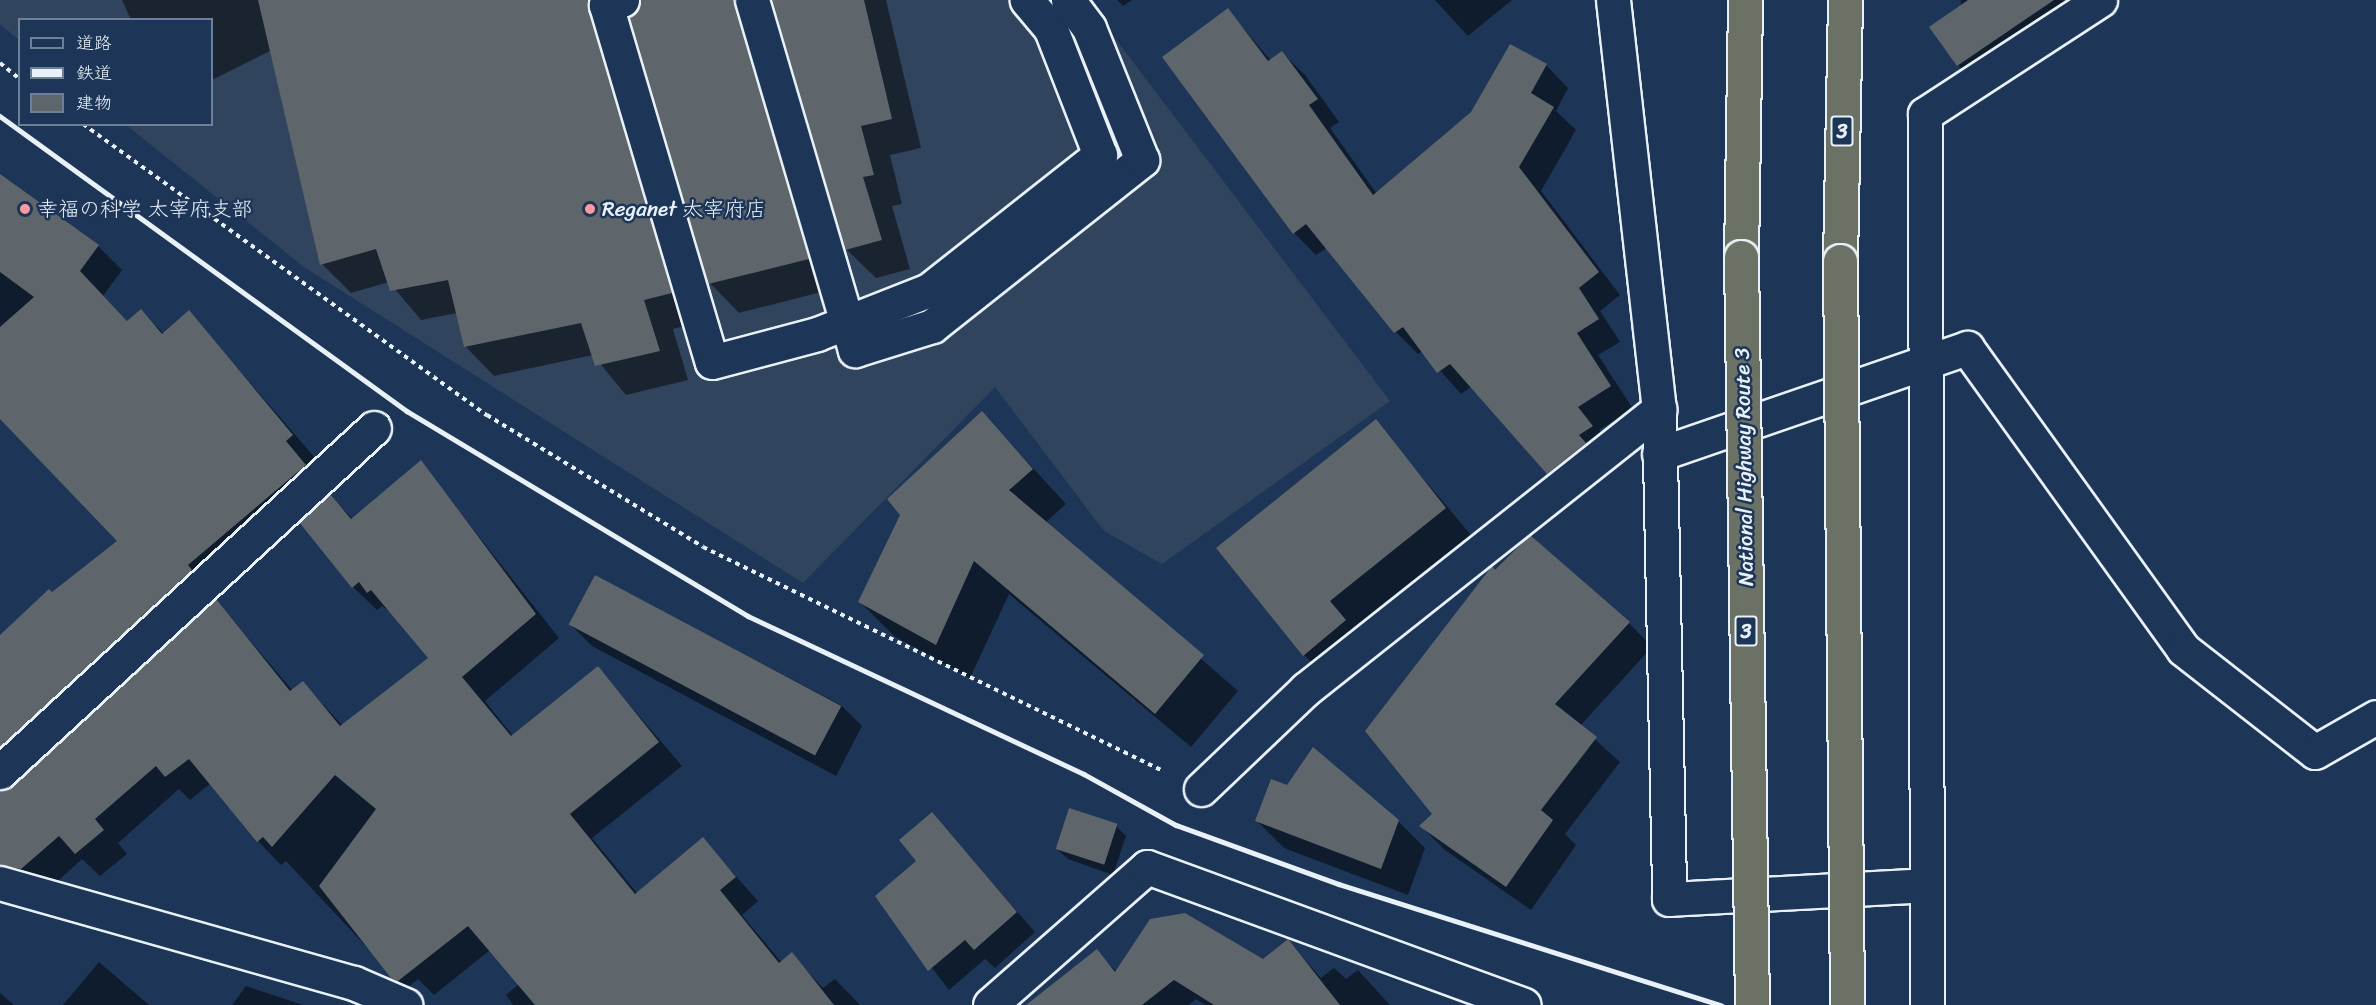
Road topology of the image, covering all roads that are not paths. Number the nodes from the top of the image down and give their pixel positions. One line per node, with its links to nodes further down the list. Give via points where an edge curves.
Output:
1 (622, 0): 9 (street, via 606,5 712,362)
2 (752, 0): 9 (street)
3 (1028, 0): 9 (street, via 1051,29 1100,155 928,290)
4 (1068, 0): 9 (street, via 1089,28 1142,160 932,326 855,350)
5 (1612, 0): 11 (street)
6 (1745, 0): 23 (highway, National Highway Route 3 / 3, bridge, via 1740,257)
7 (1845, 0): 24 (highway, 3, bridge, via 1840,261)
8 (2100, 0): 10 (street, via 1925,114)
9 (847, 322)
10 (1922, 362): 13 (street); 14 (street, via 1967,348 2164,627 2183,649 2305,745 2315,752); 18 (street)
11 (1659, 409): 13 (street); 16 (street, via 1306,689)
12 (374, 428): 15 (street)
13 (1659, 454): 18 (street, via 1669,899)
14 (2376, 717)
15 (0, 772)
16 (1201, 789)
17 (0, 884): 19 (street)
18 (1927, 885): 25 (street)
19 (346, 994): 20 (street)
20 (405, 1005)
21 (990, 1005): 22 (street, via 1147,867)
22 (1524, 1005)
23 (1752, 1005)
24 (1847, 1005)
25 (1927, 1005)

